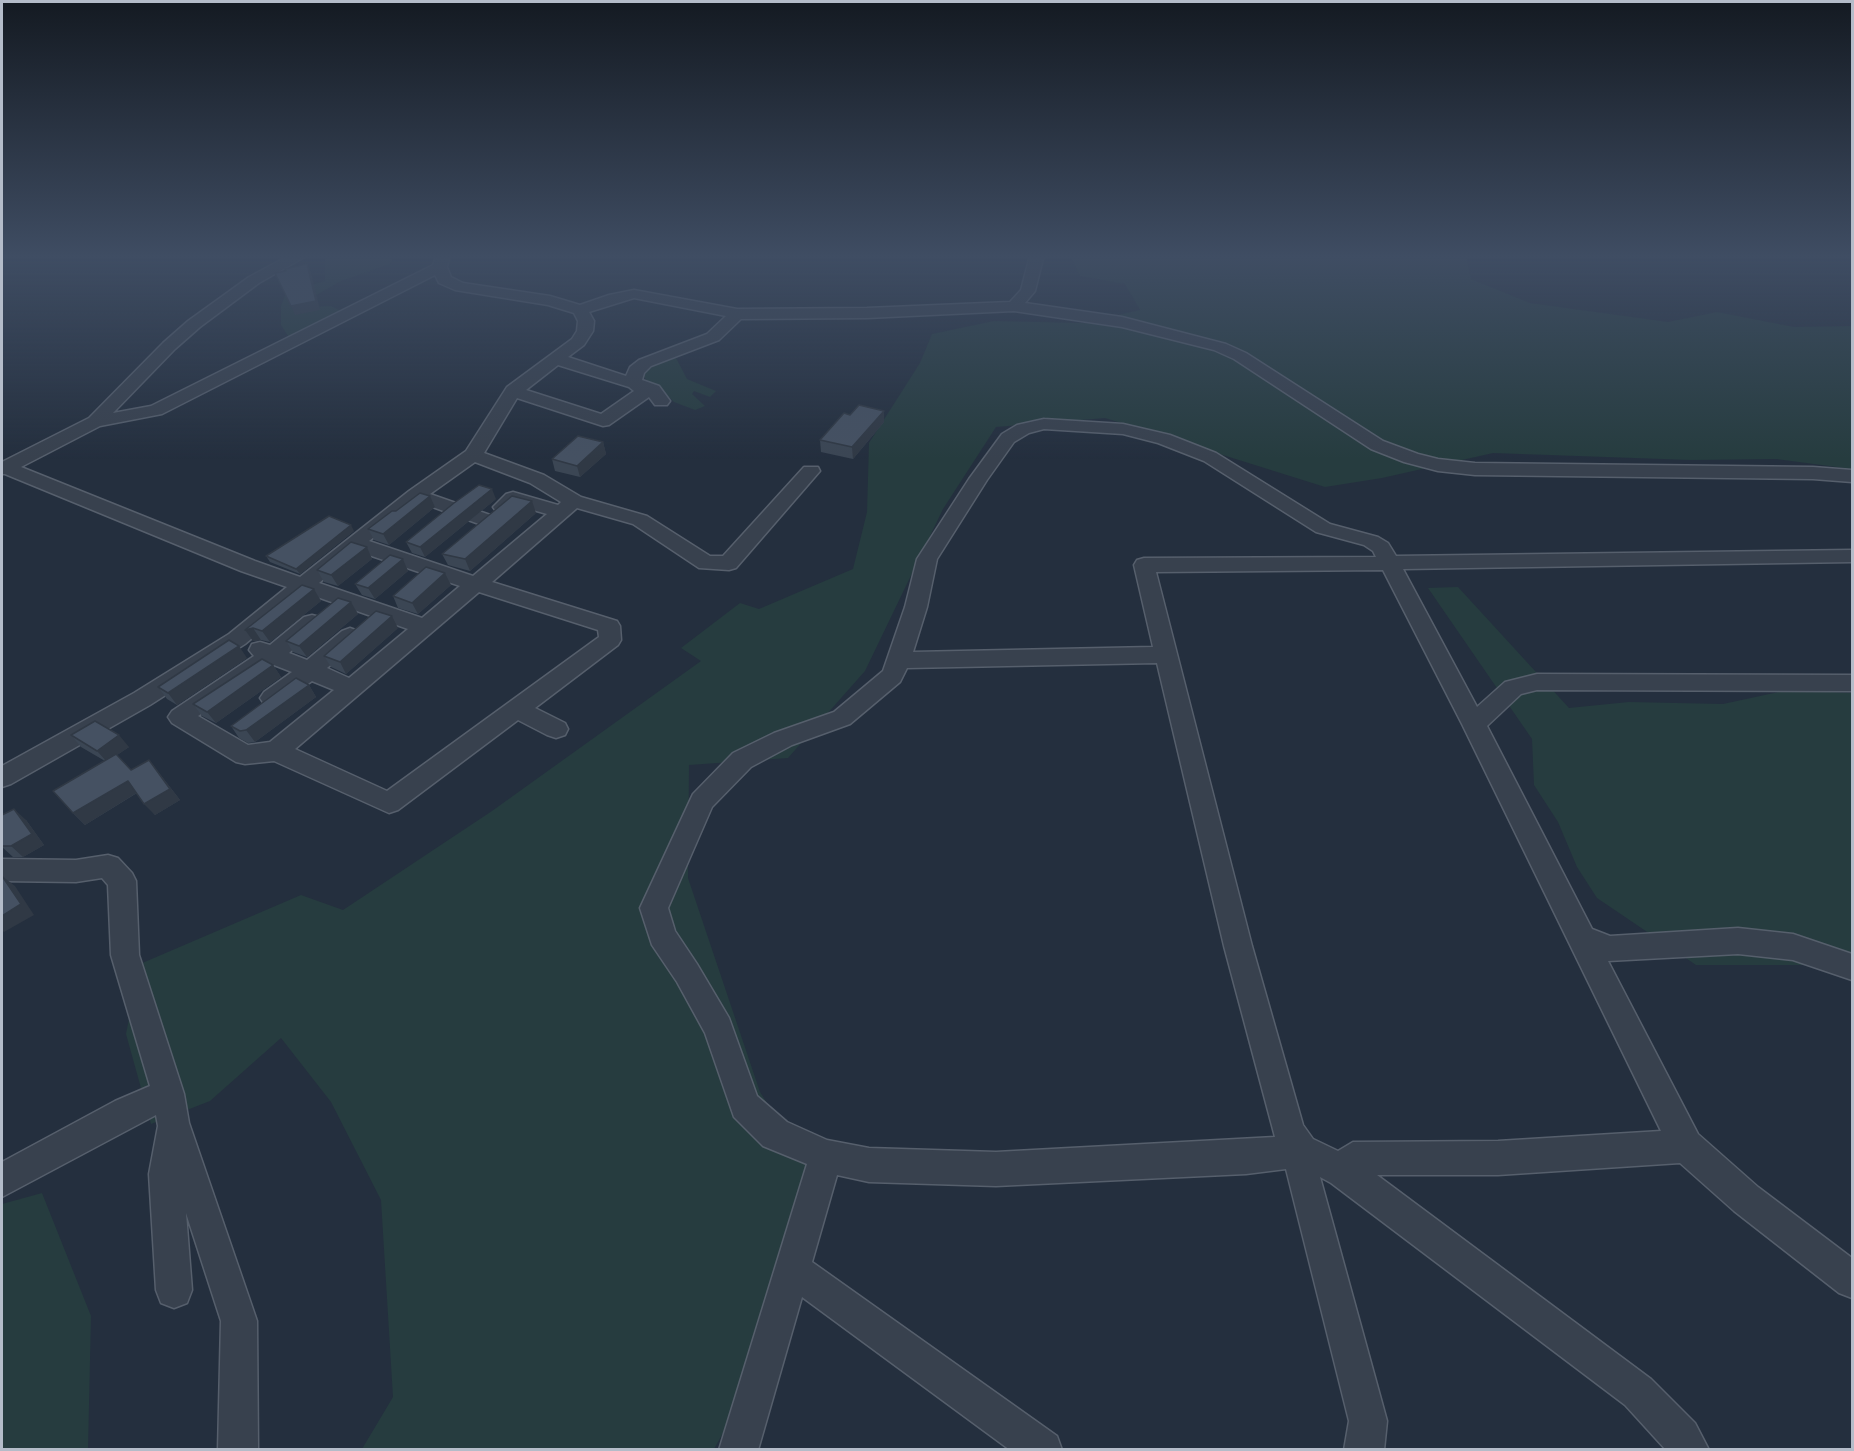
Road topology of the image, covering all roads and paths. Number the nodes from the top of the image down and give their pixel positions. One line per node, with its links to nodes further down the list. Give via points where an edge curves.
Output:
1 (196, 323): 10 (street)
2 (323, 323): 10 (street, via 156,410)
3 (586, 323): 6 (street, via 578,342)
4 (728, 323): 7 (street, via 713,337 645,363 636,371)
5 (1125, 323): 14 (street, via 1220,346 1377,445 1438,465)
6 (555, 358): 7 (street); 8 (street)
7 (638, 385): 8 (street, via 642,393 638,398 603,421); 9 (street, via 653,390)
8 (513, 391): 11 (street)
9 (661, 401)
10 (95, 422): 12 (street)
11 (473, 455): 15 (street); 16 (street, via 537,479)
12 (3, 468): 29 (street)
13 (811, 471): 19 (street)
14 (1852, 476)
15 (416, 495): 17 (street); 22 (street)
16 (567, 507): 17 (street, via 513,498 478,527); 19 (street, via 640,520 706,563 729,563); 28 (street)
17 (450, 508): 18 (street)
18 (434, 522)
19 (762, 529): 20 (street)
20 (728, 541)
21 (409, 542): 23 (street)
22 (354, 543): 23 (street); 29 (street)
23 (393, 556): 26 (street); 27 (street)
24 (1852, 556): 25 (street)
25 (1391, 564): 33 (street, via 1144,565); 35 (street, via 1381,546 1323,528 1201,454 1164,439 1123,429 1044,424 1008,438 927,559); 41 (street)
26 (376, 569)
27 (412, 582): 28 (street); 30 (street); 31 (street); 36 (street)
28 (476, 584): 31 (street); 39 (street, via 609,626 610,640)
29 (301, 585): 30 (street); 32 (street)
30 (351, 590): 34 (street)
31 (425, 627): 38 (street)
32 (237, 639): 34 (street); 44 (street, via 142,699)
33 (1165, 655): 35 (street); 50 (street, via 1289,1132)
34 (271, 656): 36 (street); 43 (street, via 180,717 226,731 245,755)
35 (899, 660): 51 (street, via 892,676 842,718 783,739 742,760 702,801 654,908 662,936 718,1028 745,1106 776,1134)
36 (309, 671): 38 (street); 40 (street)
37 (1852, 683): 41 (street, via 1537,682 1513,688)
38 (352, 688): 43 (street)
39 (517, 709): 42 (street); 43 (street, via 389,803)
40 (254, 711)
41 (1474, 724): 46 (street)
42 (556, 729)
43 (276, 751)
44 (2, 777)
45 (2, 870): 48 (street, via 76,871 108,866 122,881 125,955)
46 (1581, 938): 47 (street, via 1610,949 1738,941 1793,946); 49 (street)
47 (1852, 967)
48 (170, 1109): 53 (street, via 126,1112); 56 (street, via 166,1174); 57 (street, via 239,1321)
49 (1686, 1146): 52 (street, via 1497,1158 1353,1160); 55 (street, via 1746,1199)
50 (1302, 1151): 51 (street, via 996,1169 869,1165); 52 (street); 60 (street, via 1303,1178 1368,1421)
51 (826, 1156): 54 (street)
52 (1343, 1171): 61 (street, via 1638,1392)
53 (2, 1180)
54 (791, 1268): 58 (street); 59 (street)
55 (1852, 1280)
56 (174, 1290)
57 (238, 1449)
58 (738, 1449)
59 (1043, 1449)
60 (1364, 1449)
61 (1690, 1449)

